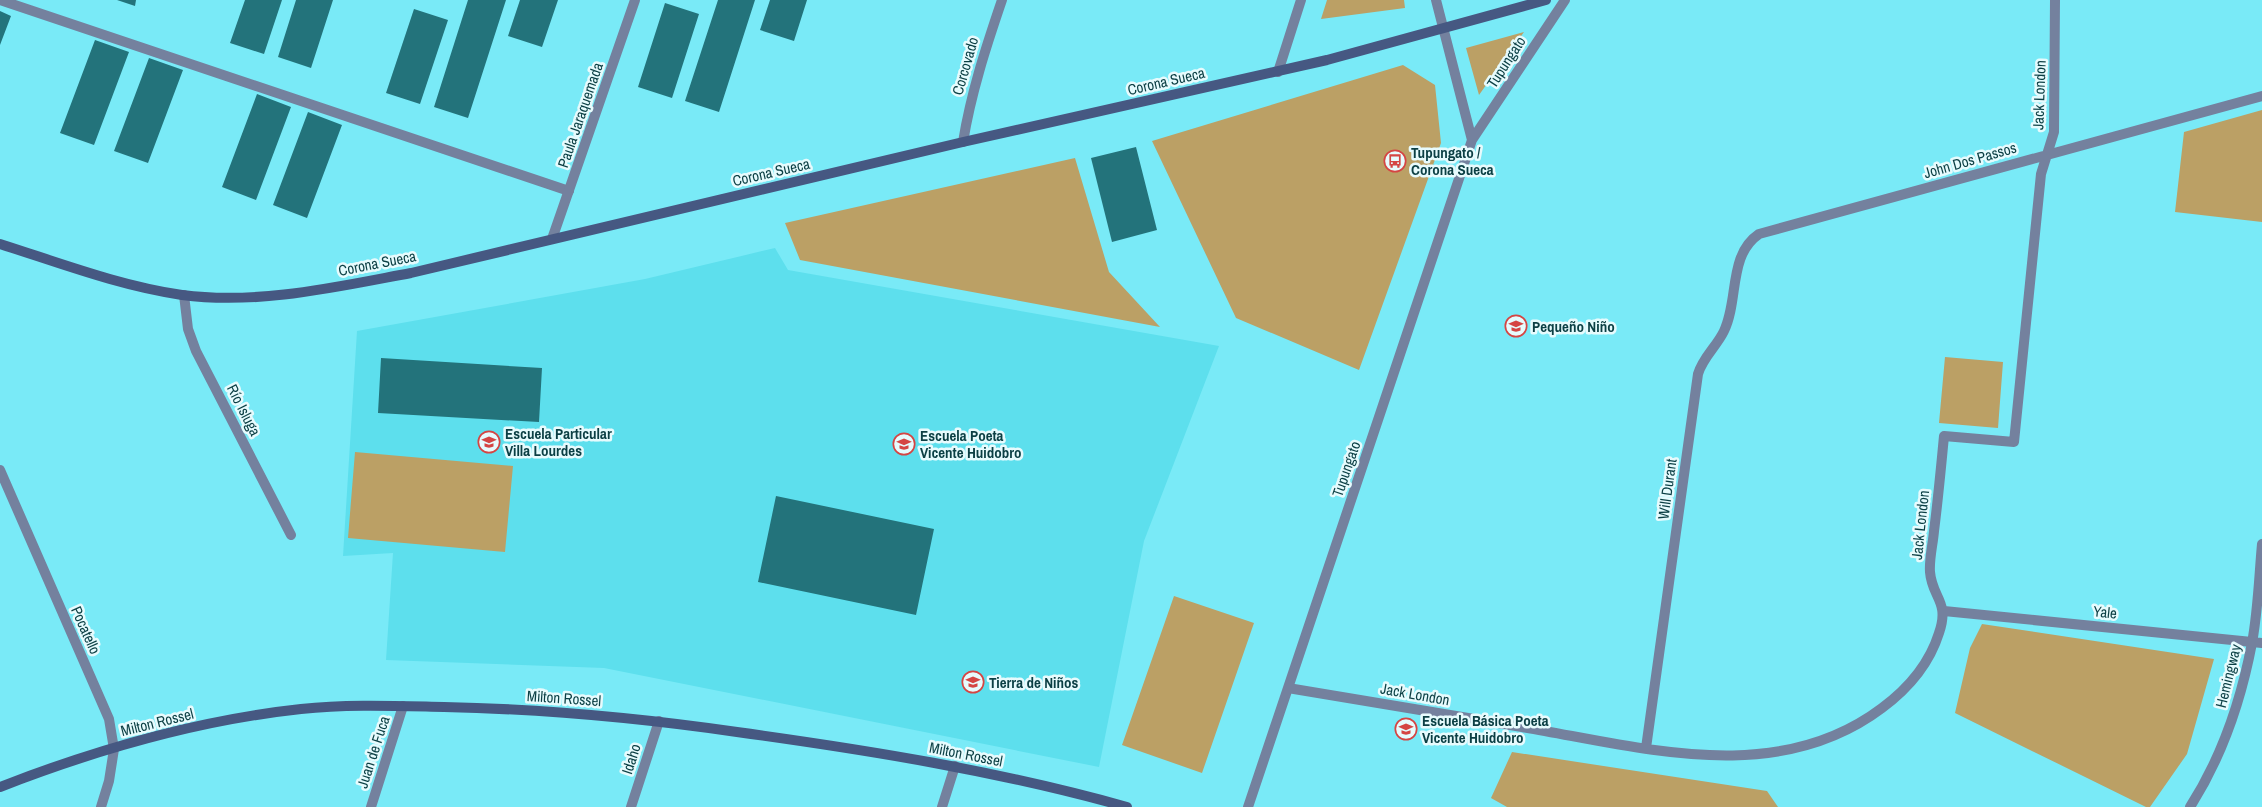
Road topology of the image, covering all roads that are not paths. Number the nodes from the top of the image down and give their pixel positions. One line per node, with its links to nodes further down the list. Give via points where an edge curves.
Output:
1 (0, 0): 15 (street)
2 (635, 0): 15 (street, Paula Jaraquemada)
3 (1002, 0): 13 (street, Corcovado, via 974,88)
4 (1301, 0): 10 (street)
5 (1436, 0): 9 (street)
6 (1546, 0): 9 (street, Corona Sueca)
7 (1565, 0): 12 (street, Tupungato)
8 (2055, 0): 14 (street, Jack London, via 2054,132)
9 (1443, 29): 10 (street, Corona Sueca); 12 (street)
10 (1278, 72): 13 (street, Corona Sueca)
11 (2262, 96): 14 (street, John Dos Passos)
12 (1472, 140): 25 (street, Tupungato)
13 (963, 142): 16 (street, Corona Sueca)
14 (2048, 153): 18 (street, John Dos Passos, via 1759,234); 23 (street, Jack London, via 2041,174 2014,442 1944,436 1930,573)
15 (569, 190): 16 (street, Paula Jaraquemada)
16 (552, 239): 19 (street, Corona Sueca, via 411,273 332,288 281,295)
17 (0, 244): 19 (street, Corona Sueca, via 105,278)
18 (1747, 244): 28 (street, Will Durant, via 1740,259 1724,331 1700,365 1698,374)
19 (184, 295): 21 (street, Río Isluga, via 188,329 196,351)
20 (0, 470): 29 (street, Pocatello, via 109,719)
21 (291, 535)
22 (2262, 544): 24 (street, Hemingway)
23 (1944, 611): 24 (street, Yale); 28 (street, Jack London, via 1939,633 1913,681 1888,704 1852,727 1799,748 1741,757)
24 (2257, 642): 38 (street, Hemingway, via 2227,734)
25 (1288, 688): 28 (street, Jack London); 37 (street, Tupungato)
26 (403, 706): 27 (street, Milton Rossel, via 535,710); 29 (street, Milton Rossel, via 300,709 184,730); 33 (street, Juan de Fuca)
27 (659, 721): 30 (street, Milton Rossel); 34 (street, Idaho)
28 (1646, 748)
29 (114, 749): 31 (street, Milton Rossel); 32 (street, Pocatello)
30 (955, 766): 35 (street); 36 (street, Milton Rossel)
31 (0, 787)
32 (101, 807)
33 (371, 807)
34 (631, 807)
35 (942, 807)
36 (1127, 807)
37 (1248, 807)
38 (2190, 807)

